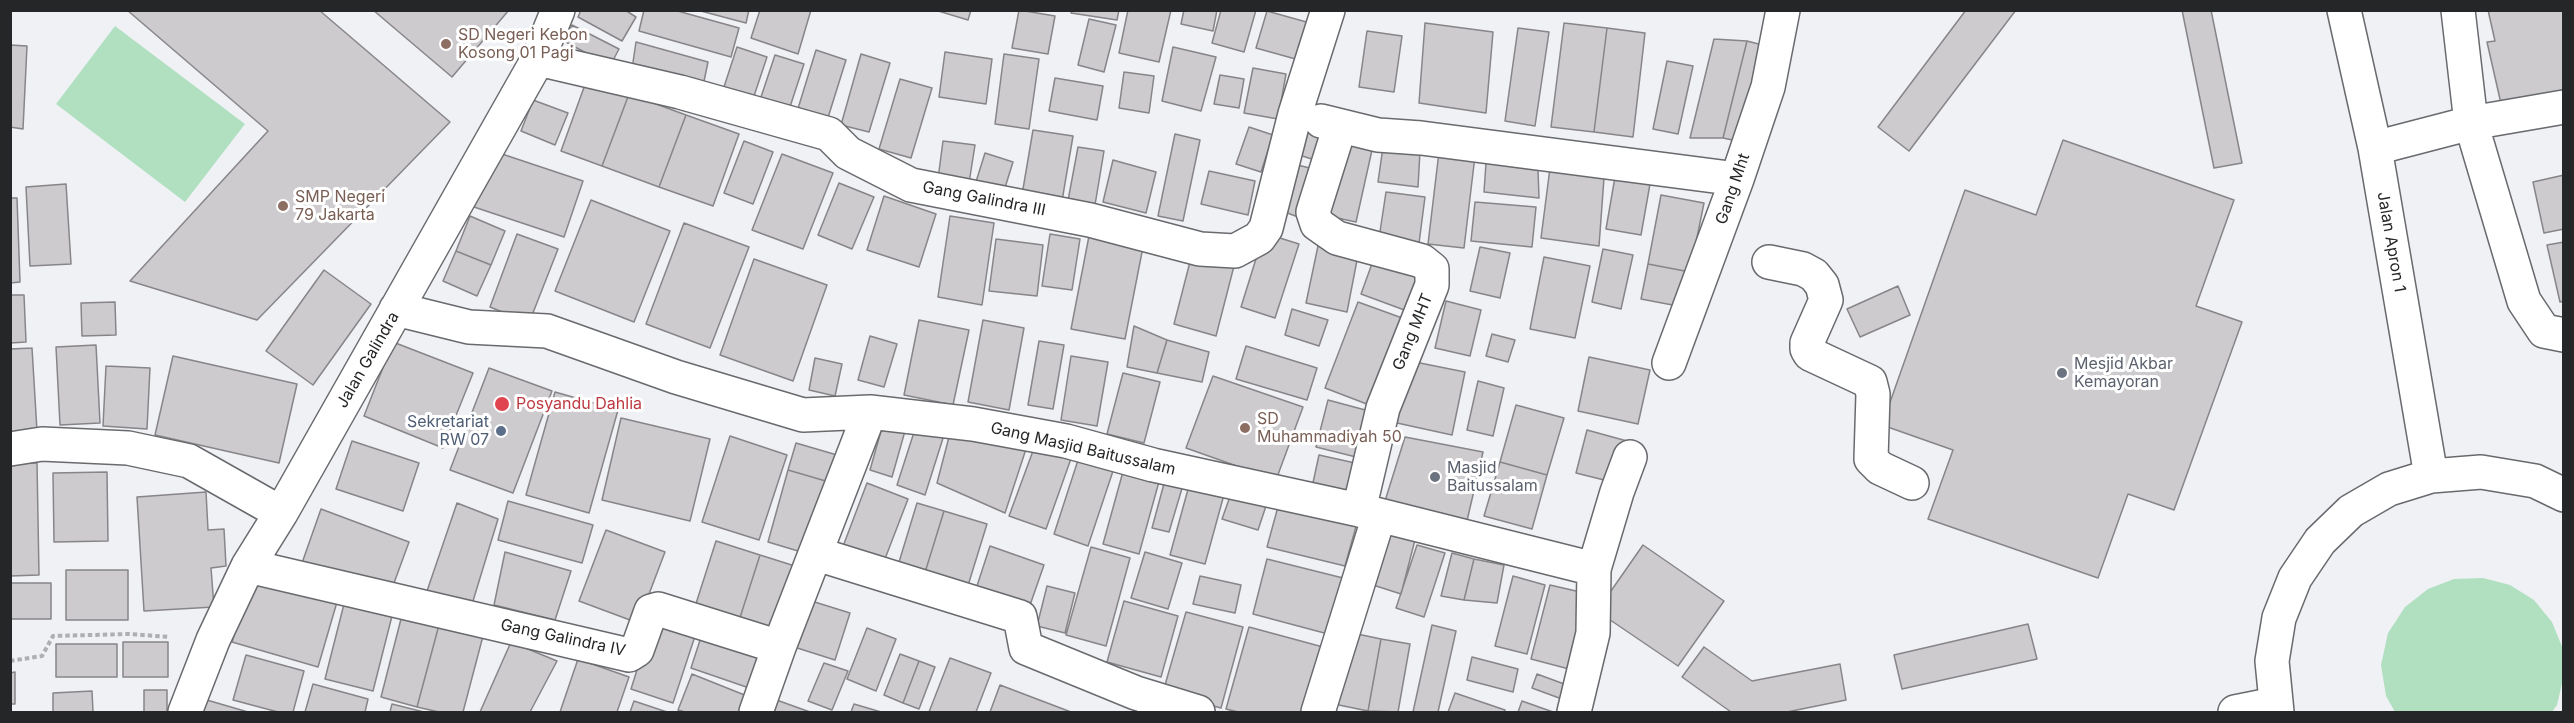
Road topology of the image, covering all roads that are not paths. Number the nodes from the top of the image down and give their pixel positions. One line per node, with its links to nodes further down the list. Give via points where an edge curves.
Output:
1 (558, 10): 6 (street, Jalan Galindra)
2 (1328, 10): 8 (street)
3 (1783, 10): 12 (street, Gang Mht, via 1768,87)
4 (2344, 10): 11 (street, Jalan Apron 1)
5 (2458, 10): 9 (street)
6 (538, 59): 8 (street, Gang Galindra III, via 680,92 829,134 848,153 912,185 1090,219 1200,249 1235,251 1259,238 1266,228); 14 (street, Jalan Galindra)
7 (2564, 107): 9 (street)
8 (1295, 114): 10 (street, Gang MHT)
9 (2471, 123): 11 (street); 15 (street, via 2524,301 2544,331)
10 (1340, 126): 12 (street, Gang MHT, via 1378,135); 24 (street, Gang MHT, via 1313,212 1317,224 1337,238 1422,261 1432,269 1432,285 1383,408)
11 (2375, 148): 20 (street, Jalan Apron 1)
12 (1737, 179): 16 (street, Gang Mht, via 1718,252)
13 (1769, 262): 21 (street, via 1803,269 1822,285 1826,300 1807,349 1810,354 1870,382 1871,459 1880,468)
14 (396, 309): 17 (street, Gang Masjid Baitussalam, via 469,327 547,331 676,378 803,415); 23 (street, Jalan Galindra)
15 (2564, 335)
16 (1669, 363)
17 (870, 412): 24 (street, Gang Masjid Baitussalam, via 973,424 1066,441 1153,465); 25 (street)
18 (10, 449): 23 (street, via 42,444 128,448 189,462)
19 (1630, 457): 27 (street)
20 (2431, 476): 22 (street, via 2481,472 2535,481); 29 (street, via 2389,489 2351,511 2320,541 2301,568 2279,618 2272,661)
21 (1912, 483)
22 (2564, 495)
23 (280, 513): 26 (street, Jalan Galindra)
24 (1369, 513): 27 (street, Gang Masjid Baitussalam); 33 (street)
25 (817, 554): 28 (street); 32 (street, via 1020,617 1026,648 1136,693)
26 (248, 566): 28 (street, Gang Galindra IV, via 629,655 637,650 651,611 658,609); 30 (street, Jalan Galindra)
27 (1594, 569): 34 (street, via 1593,633)
28 (779, 647): 31 (street)
29 (2276, 708): 35 (street)
30 (185, 712)
31 (756, 712)
32 (1198, 712)
33 (1318, 712)
34 (1574, 712)
35 (2235, 712)

